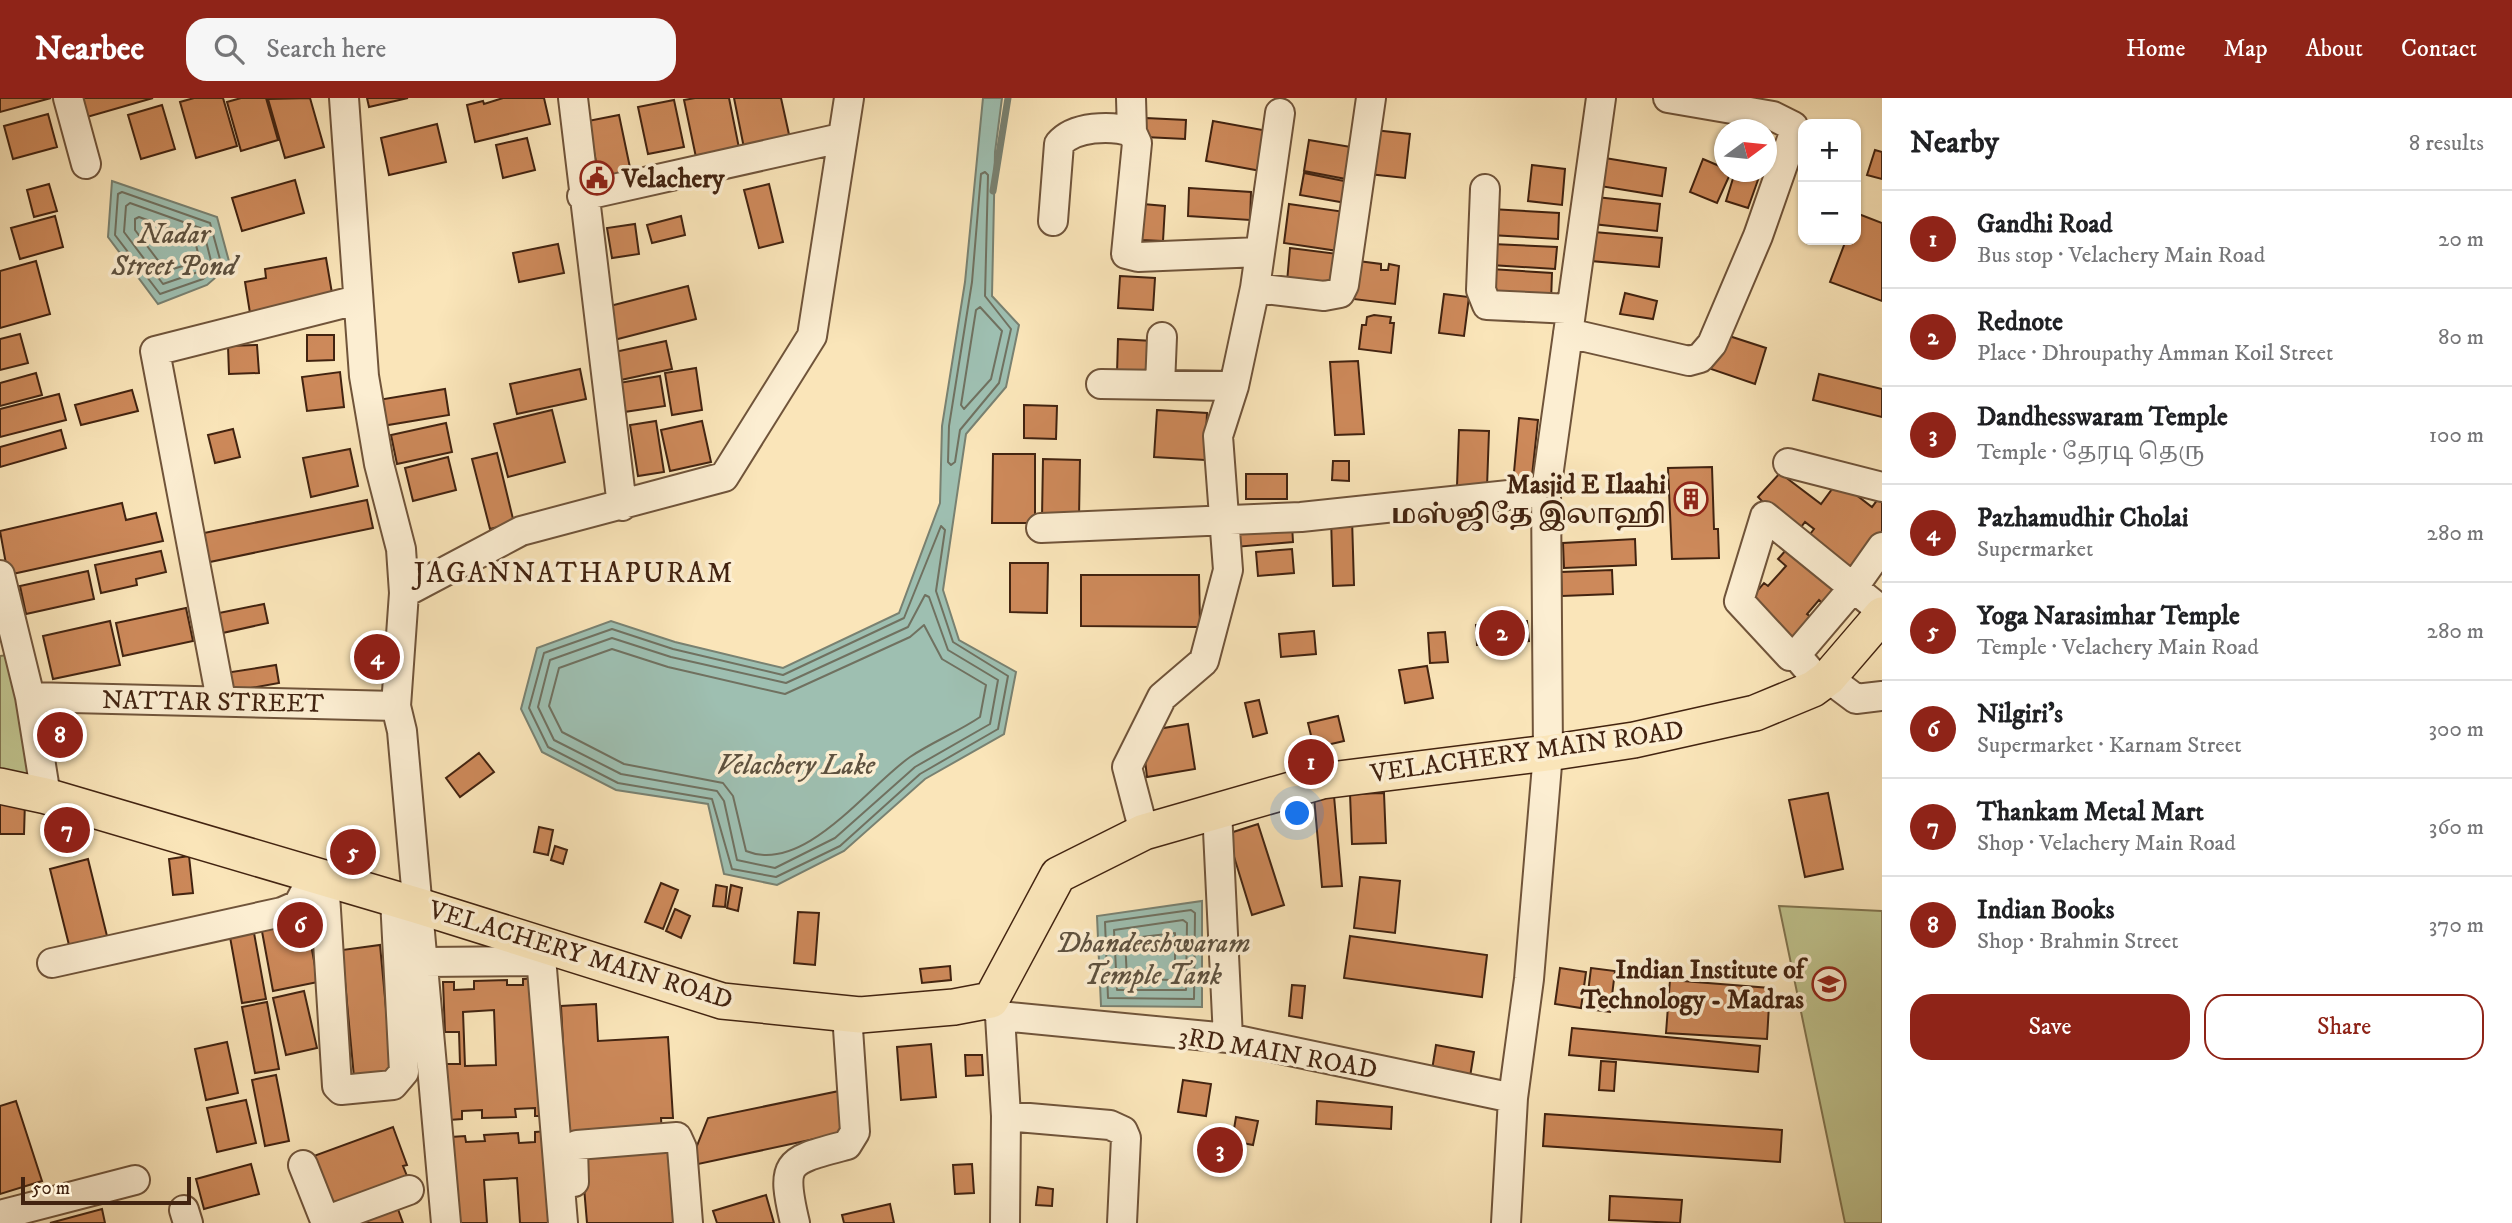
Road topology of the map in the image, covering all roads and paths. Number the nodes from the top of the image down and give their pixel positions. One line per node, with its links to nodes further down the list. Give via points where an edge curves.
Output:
1 (68, 98): 12 (street)
2 (344, 98): 18 (street)
3 (849, 98): 11 (street)
4 (1132, 98): 10 (street)
5 (1371, 98): 17 (street, via 1340,293 1324,296)
6 (1601, 98): 19 (street)
7 (1668, 98): 19 (street, via 1773,116 1793,126 1753,248 1712,344 1700,358 1689,361)
8 (573, 103): 14 (street)
9 (1280, 113): 16 (street)
10 (1132, 132): 15 (street, via 1119,128 1066,136 1058,152); 16 (street, via 1137,143 1126,254)
11 (841, 138): 14 (street); 27 (street, via 812,336 724,477)
12 (86, 164)
13 (1485, 189): 19 (street, via 1481,290 1487,305)
14 (582, 196): 27 (street)
15 (1053, 221)
16 (1260, 252): 17 (street)
17 (1255, 288): 23 (street)
18 (357, 300): 33 (street, via 364,376 379,464 401,549); 39 (street, via 155,351)
19 (1570, 321): 26 (street)
20 (1161, 337): 22 (street)
21 (1101, 384): 22 (street)
22 (1160, 385): 23 (street)
23 (1234, 386): 28 (street, via 1218,436)
24 (1788, 463): 25 (street)
25 (1882, 488)
26 (1546, 491): 28 (street); 41 (street)
27 (622, 506): 33 (street, via 521,531)
28 (1224, 521): 29 (street); 45 (street, via 1228,570 1204,661 1162,697 1126,767)
29 (1041, 528)
30 (1882, 547): 32 (street)
31 (0, 575): 38 (street)
32 (1853, 588): 34 (street); 35 (street); 35 (street, via 1765,516 1740,601 1790,656)
33 (404, 593): 40 (street)
34 (1882, 613): 36 (main road, VELACHERY MAIN ROAD)
35 (1796, 655): 36 (street)
36 (1824, 681): 37 (street, via 1856,699); 41 (main road, VELACHERY MAIN ROAD, via 1755,713 1634,740)
37 (1882, 696)
38 (30, 697): 39 (street, NATTAR STREET); 43 (street)
39 (221, 700): 40 (street, NATTAR STREET)
40 (396, 706): 47 (street, via 402,731)
41 (1548, 753): 44 (main road, VELACHERY MAIN ROAD, via 1322,781); 53 (street, via 1529,979)
42 (0, 786): 43 (main road, VELACHERY MAIN ROAD)
43 (46, 796): 46 (main road, VELACHERY MAIN ROAD)
44 (1217, 810): 45 (main road, VELACHERY MAIN ROAD); 52 (street)
45 (1144, 832): 50 (main road, VELACHERY MAIN ROAD, via 1058,875)
46 (319, 877): 47 (main road, VELACHERY MAIN ROAD); 47 (street, via 337,1086 341,1090 393,1085 404,1072); 49 (street, via 298,905 282,912)
47 (407, 903): 48 (street); 51 (main road, VELACHERY MAIN ROAD, via 722,1001)
48 (424, 962): 60 (street); 61 (street, via 534,961 542,969)
49 (52, 963)
50 (995, 1008): 51 (main road, VELACHERY MAIN ROAD); 52 (street, 3RD MAIN ROAD); 54 (street)
51 (847, 1014): 64 (street, via 854,1136 846,1145 802,1157 787,1175)
52 (1228, 1038): 53 (street, 3RD MAIN ROAD)
53 (1513, 1098): 67 (street)
54 (1006, 1116): 65 (street); 66 (street, via 1110,1125 1123,1131)
55 (303, 1165): 59 (street)
56 (135, 1180): 58 (street)
57 (409, 1190): 59 (street)
58 (0, 1215)
59 (326, 1222)
60 (446, 1223)
61 (564, 1223)
62 (575, 1223): 63 (street, via 573,1149 577,1145 677,1137 682,1148)
63 (688, 1223)
64 (795, 1223)
65 (1004, 1223)
66 (1122, 1223)
67 (1506, 1223)

